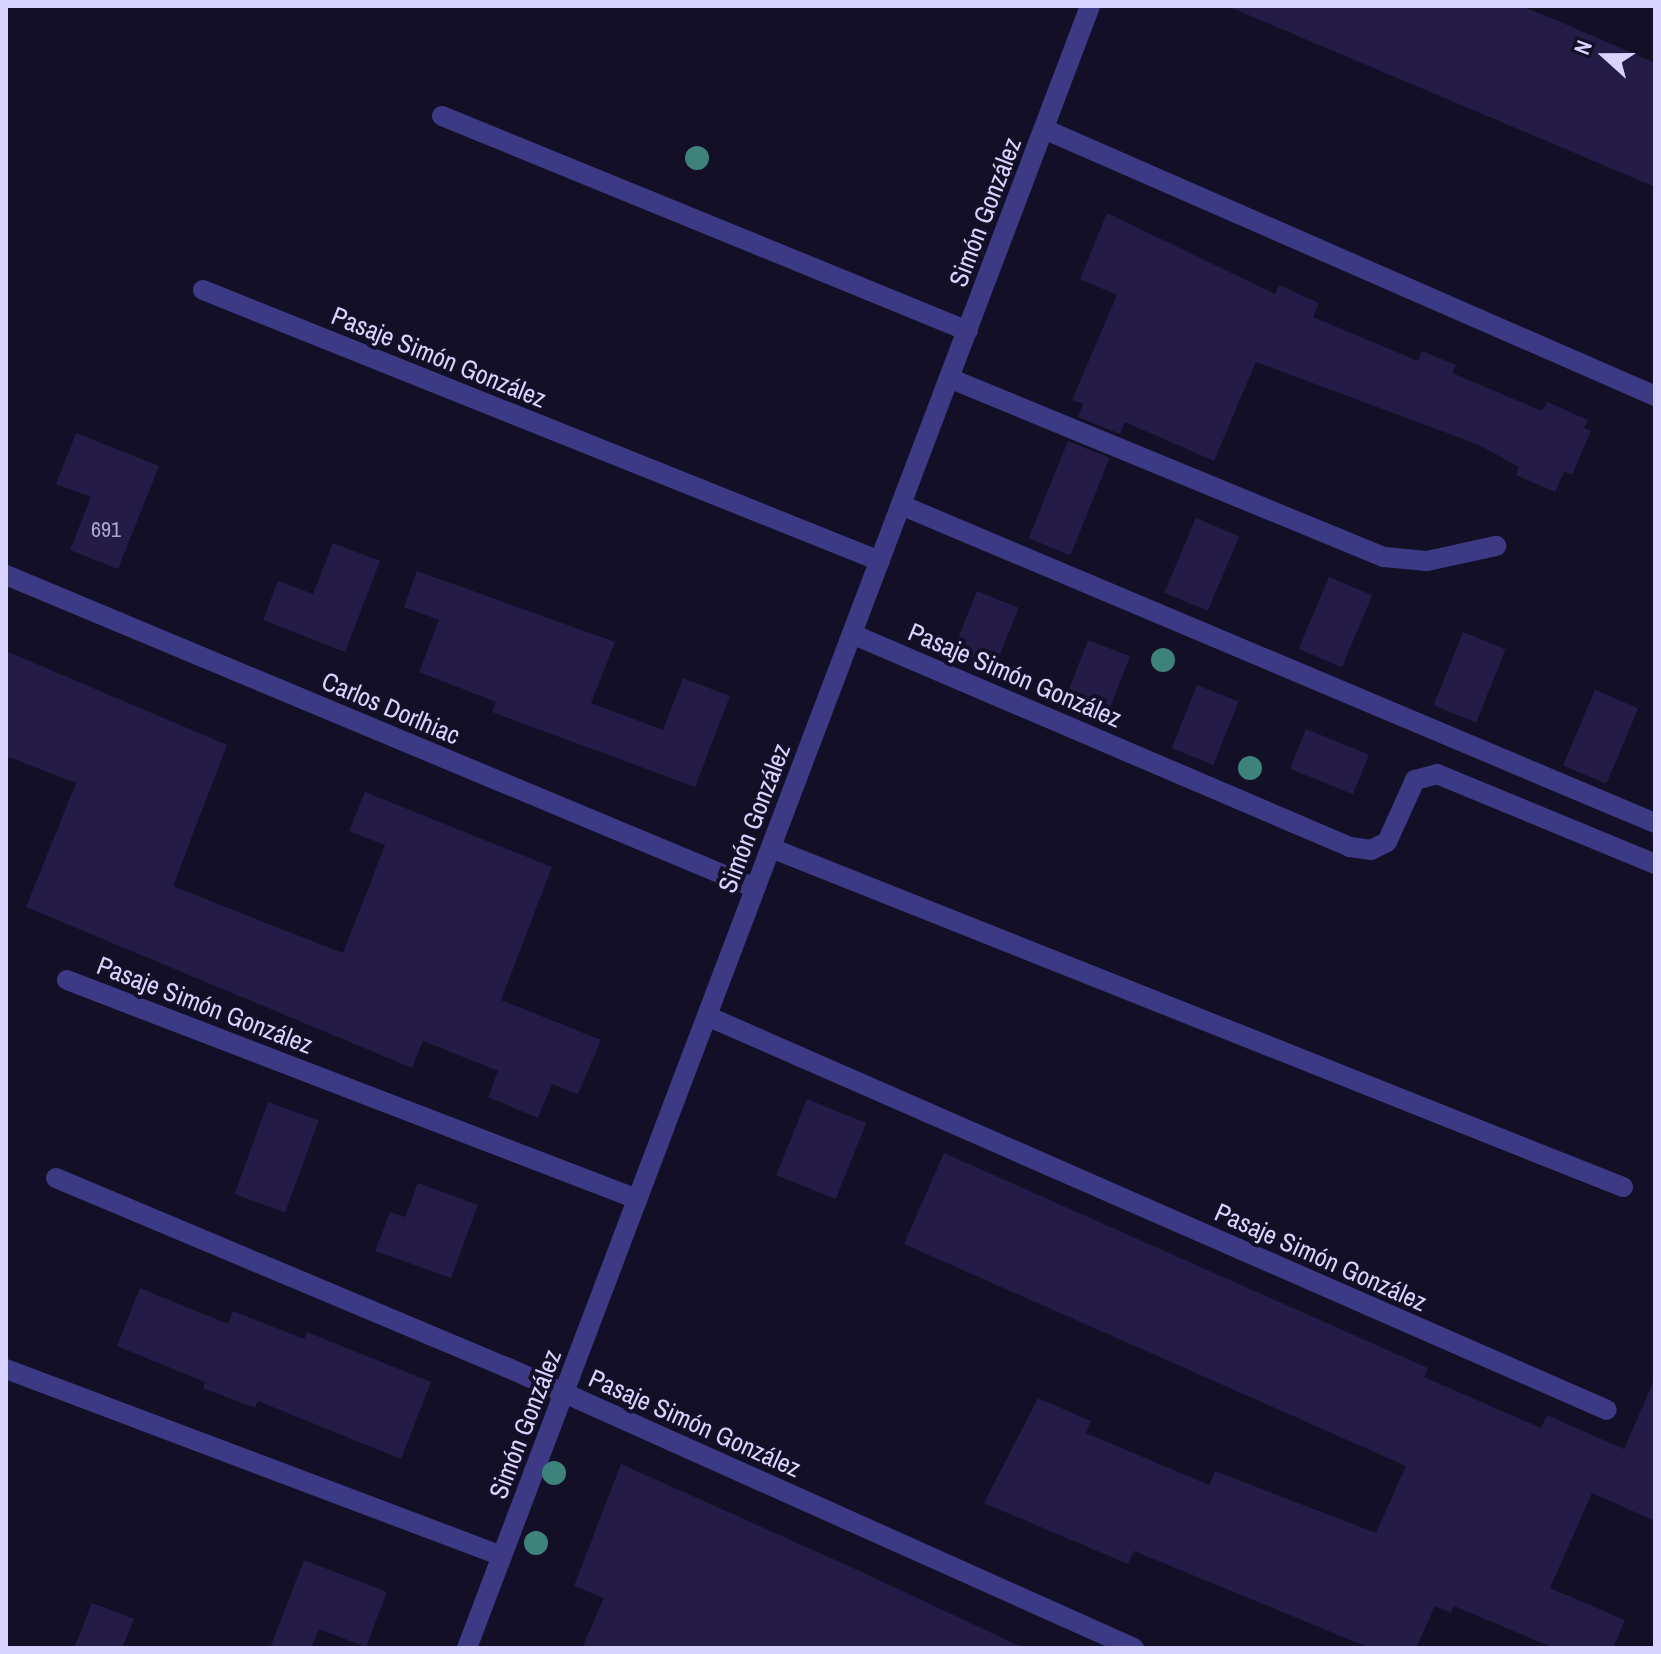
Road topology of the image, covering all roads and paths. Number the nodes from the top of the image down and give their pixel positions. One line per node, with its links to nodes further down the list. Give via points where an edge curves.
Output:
1 (1090, 6): 3 (street, Simón González)
2 (442, 116): 5 (street)
3 (1044, 129): 5 (street, Simón González); 7 (street)
4 (203, 290): 10 (street, Pasaje Simón González)
5 (968, 331): 6 (street, Simón González)
6 (949, 378): 8 (street, Simón González); 9 (street, via 1384,557 1427,561)
7 (1655, 396)
8 (901, 505): 10 (street, Simón González); 13 (street)
9 (1496, 546)
10 (880, 561): 12 (street, Simón González)
11 (6, 575): 16 (street, Carlos Dorlhiac)
12 (852, 634): 14 (street, Simón González); 15 (street, Pasaje Simón González, via 1350,847 1371,850 1387,842 1415,780 1437,774)
13 (1655, 823)
14 (771, 848): 16 (street, Simón González); 20 (street)
15 (1655, 864)
16 (755, 888): 18 (street, Simón González)
17 (67, 980): 21 (street, Pasaje Simón González)
18 (707, 1016): 21 (street, Simón González); 24 (street, Pasaje Simón González)
19 (56, 1178): 23 (street, Pasaje Simón González)
20 (1623, 1187)
21 (637, 1199): 23 (street, Simón González)
22 (6, 1369): 25 (street)
23 (564, 1393): 25 (street, Simón González); 27 (street, Pasaje Simón González)
24 (1607, 1410)
25 (502, 1556): 26 (street, Simón González)
26 (467, 1648)
27 (1134, 1648)

